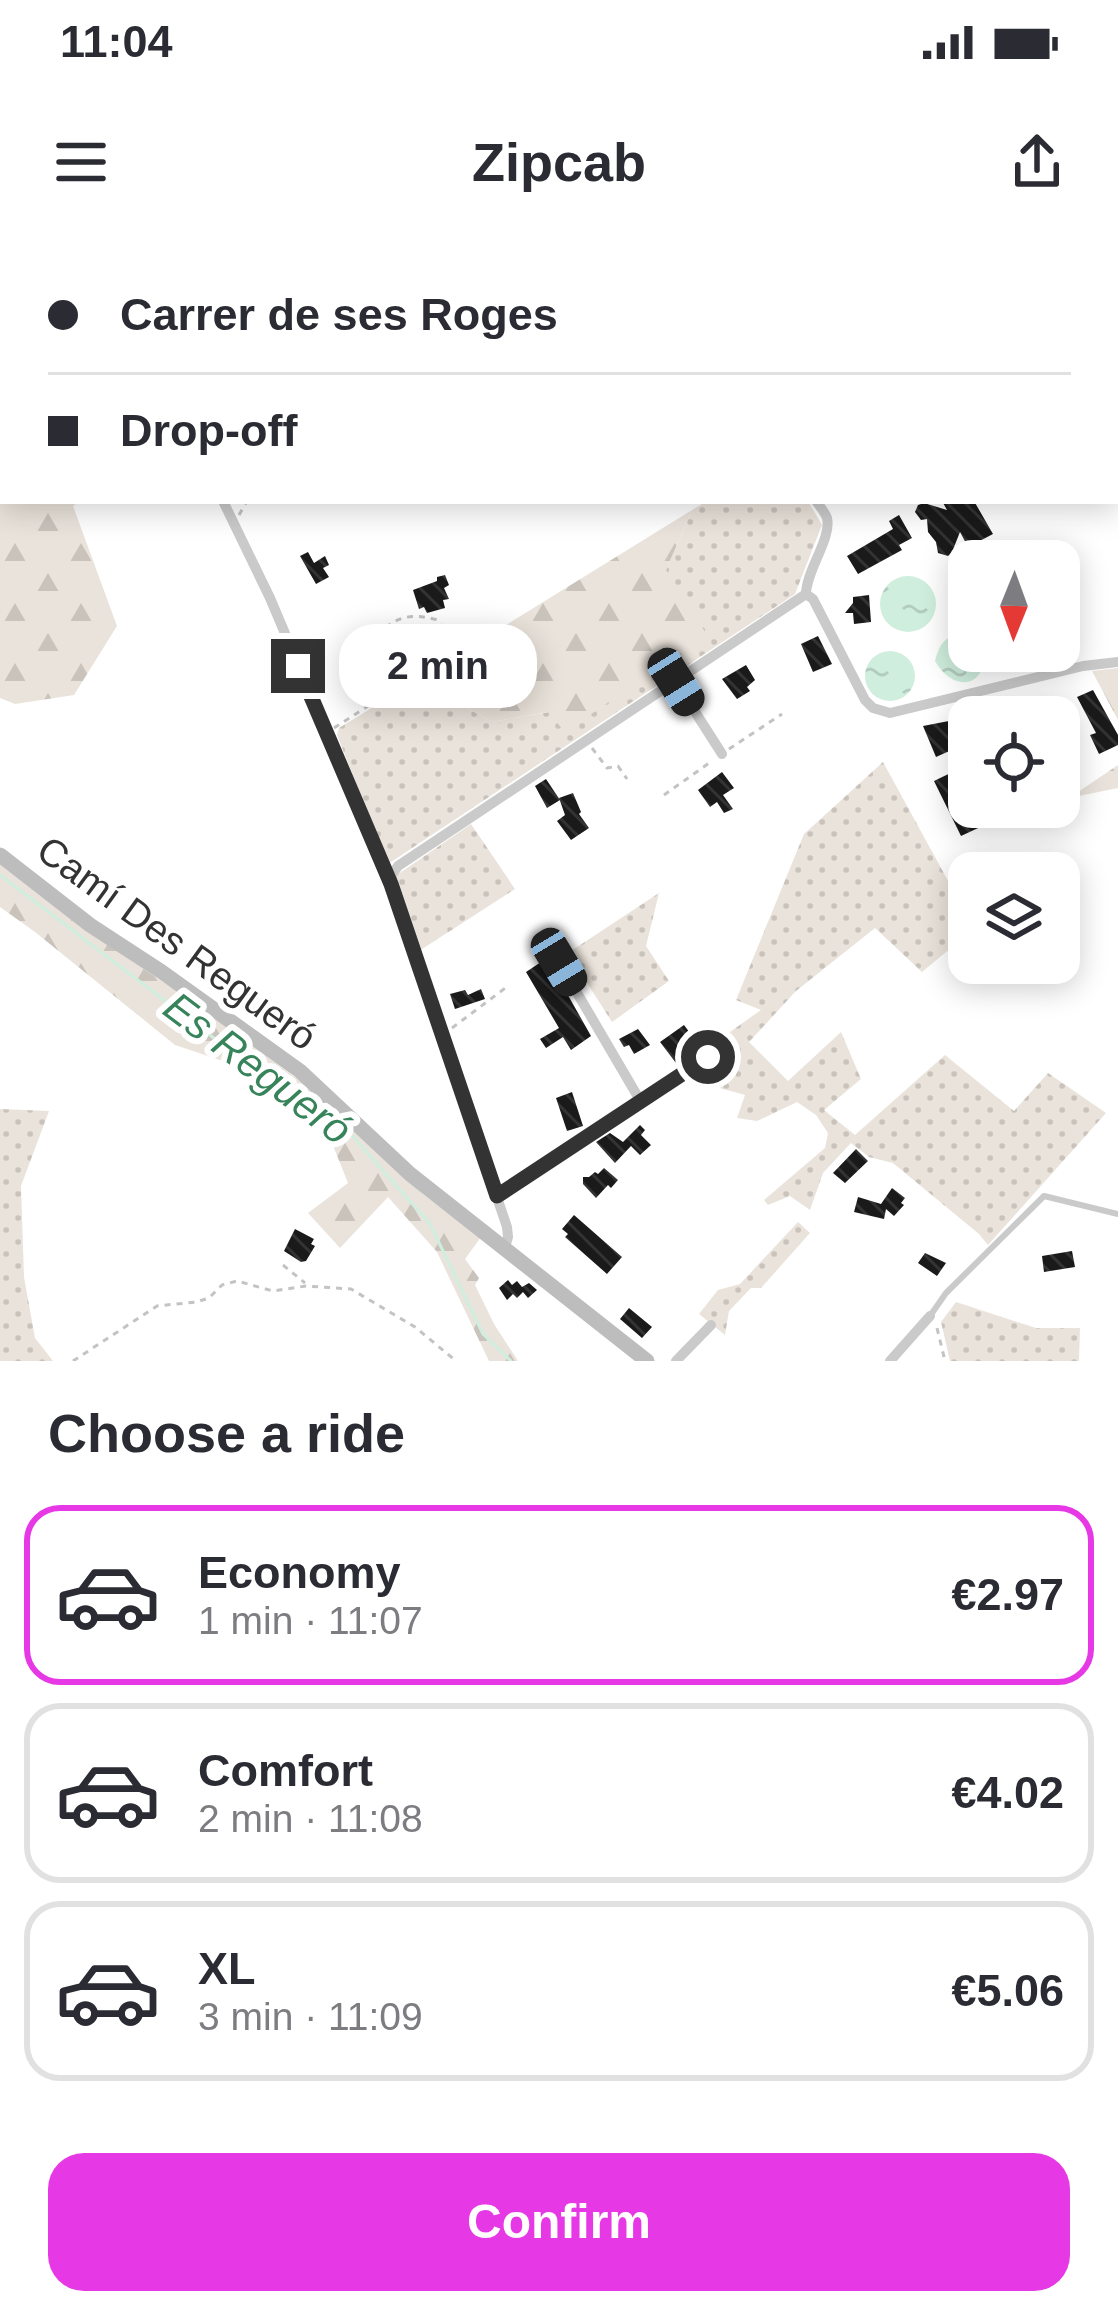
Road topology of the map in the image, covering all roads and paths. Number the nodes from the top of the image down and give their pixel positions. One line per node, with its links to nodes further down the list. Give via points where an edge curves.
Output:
1 (224, 504): 7 (street)
2 (818, 504): 3 (street, via 827,519)
3 (806, 594): 4 (street, via 865,700 890,713); 5 (street)
4 (1118, 662)
5 (676, 682): 8 (street); 9 (street)
6 (402, 684): 6 (path, via 445,650 438,620 416,614 382,632); 7 (path)
7 (328, 733): 12 (street)
8 (586, 741): 10 (path, via 607,769 618,766); 12 (street, via 398,866)
9 (722, 754)
10 (627, 779)
11 (0, 855): 20 (street, Camí Des Regueró, via 300,1071 410,1174)
12 (391, 884): 15 (street)
13 (559, 962): 17 (street)
14 (508, 986): 15 (path)
15 (442, 1036): 18 (street)
16 (708, 1057): 17 (street)
17 (641, 1102): 18 (street)
18 (497, 1196): 20 (street)
19 (1118, 1214): 23 (lane, via 1044,1196)
20 (505, 1247): 27 (street, Camí Des Regueró)
21 (283, 1265): 22 (path)
22 (306, 1286): 25 (path, via 273,1292 237,1281 222,1285 196,1302 157,1306); 26 (path, via 352,1289)
23 (930, 1316): 29 (street); 30 (path)
24 (711, 1325): 28 (street)
25 (73, 1361)
26 (455, 1361)
27 (647, 1361)
28 (676, 1361)
29 (890, 1361)
30 (945, 1361)

